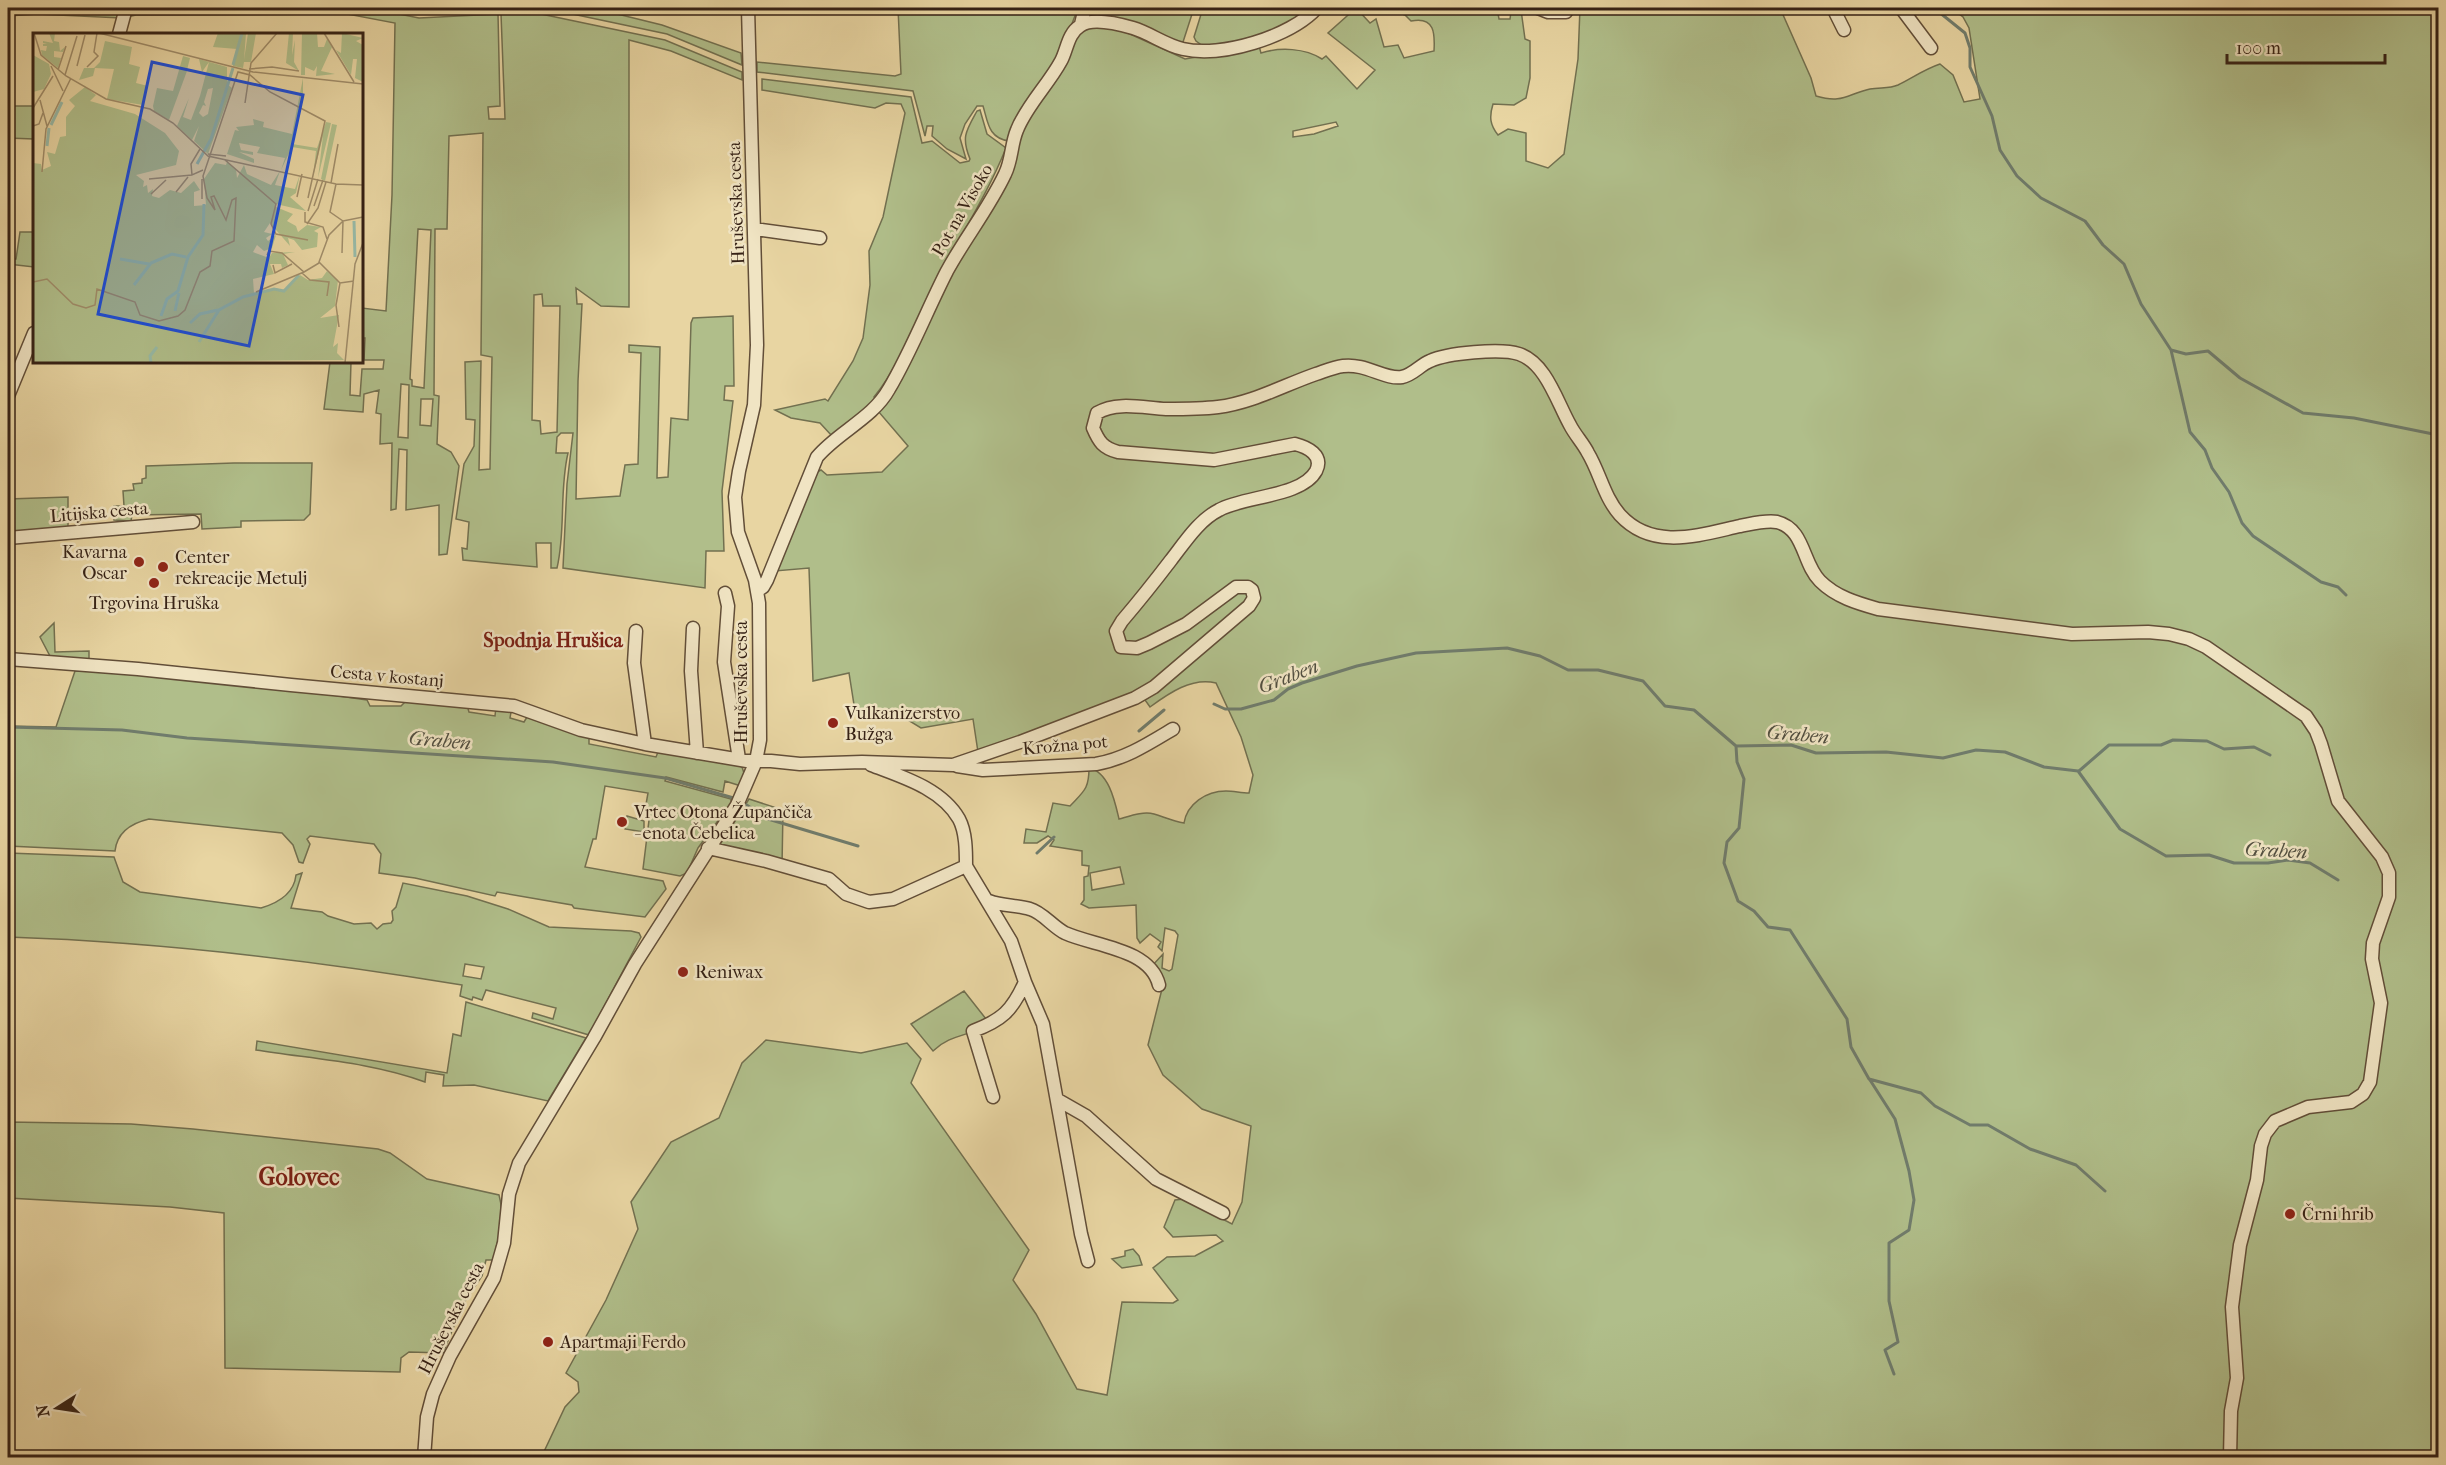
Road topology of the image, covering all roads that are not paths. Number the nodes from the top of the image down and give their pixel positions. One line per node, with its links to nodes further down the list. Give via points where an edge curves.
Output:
1 (126, 8): 11 (street)
2 (747, 8): 13 (street, Hruševska cesta)
3 (1086, 8): 9 (street, Pot na Visoko)
4 (1317, 8): 9 (street, via 1302,22 1264,40 1201,50 1185,50 1134,28)
5 (1538, 8): 8 (street)
6 (1833, 8): 10 (street)
7 (1901, 8): 12 (street)
8 (1566, 12)
9 (1081, 24): 19 (street, Pot na Visoko, via 1072,32 1060,61 1023,116 1006,173 948,270 890,389 874,409 817,457 767,580)
10 (1844, 30)
11 (119, 33)
12 (1931, 48)
13 (755, 229): 14 (street); 19 (street, Hruševska cesta, via 755,393 735,497 738,532)
14 (819, 238)
15 (33, 335): 16 (street)
16 (8, 396)
17 (194, 522): 18 (street, Litijska cesta)
18 (8, 538)
19 (757, 591): 28 (street, Hruševska cesta, via 760,740)
20 (725, 593): 27 (street, via 728,606 724,662)
21 (693, 628): 26 (street, via 691,671)
22 (636, 631): 25 (street, via 634,663)
23 (8, 659): 25 (street, Cesta v kostanj, via 514,706 581,730)
24 (1173, 729): 30 (street, Krožna pot, via 1113,761 1096,764 983,770)
25 (645, 744): 26 (street, Cesta v kostanj)
26 (697, 753): 27 (street, Cesta v kostanj)
27 (740, 759): 28 (street, Cesta v kostanj)
28 (756, 761): 29 (street, Krožna pot); 31 (street, Hruševska cesta, via 739,801)
29 (862, 762): 30 (street, Krožna pot); 32 (street, Krožna pot, via 917,783 948,804 960,820)
30 (953, 765): 41 (street, Krožna pot, via 1135,698 1154,687 1249,606 1254,595 1248,587 1236,587 1186,624 1137,648 1121,647 1116,631 1122,621 1185,540 1218,510 1295,488 1316,472 1315,453 1295,444 1214,460 1118,452 1105,448 1098,439 1093,429 1097,413 1119,406 1226,406 1340,366 1357,364 1398,378 1432,360 1455,355 1509,352 1526,357 1544,375 1589,454 1606,495 1620,515 1638,529 1676,539 1778,522 1800,540 1818,579 1852,602 1878,609 2072,634 2148,632 2189,639 2289,702 2311,722 2338,801 2382,857 2389,873 2389,897 2373,943 2381,1016 2370,1082 2363,1094 2351,1102 2290,1113 2275,1121 2265,1134 2240,1245 2232,1307 2237,1369)
31 (708, 849): 32 (street, via 829,879 846,894 869,902 893,899); 40 (street, Hruševska cesta, via 624,982 519,1163 509,1194 504,1243 494,1278 433,1394)
32 (966, 866): 33 (street, Krožna pot)
33 (989, 902): 34 (street, Krožna pot, via 1011,941); 35 (street, via 1033,909 1064,932 1113,946 1156,974)
34 (1025, 982): 36 (street, via 1008,1012 973,1031); 37 (street, Krožna pot, via 1043,1024)
35 (1159, 985)
36 (993, 1097)
37 (1058, 1100): 38 (street, via 1086,1116 1156,1179); 39 (street, Krožna pot)
38 (1223, 1213)
39 (1088, 1261)
40 (424, 1458)
41 (2230, 1458)

